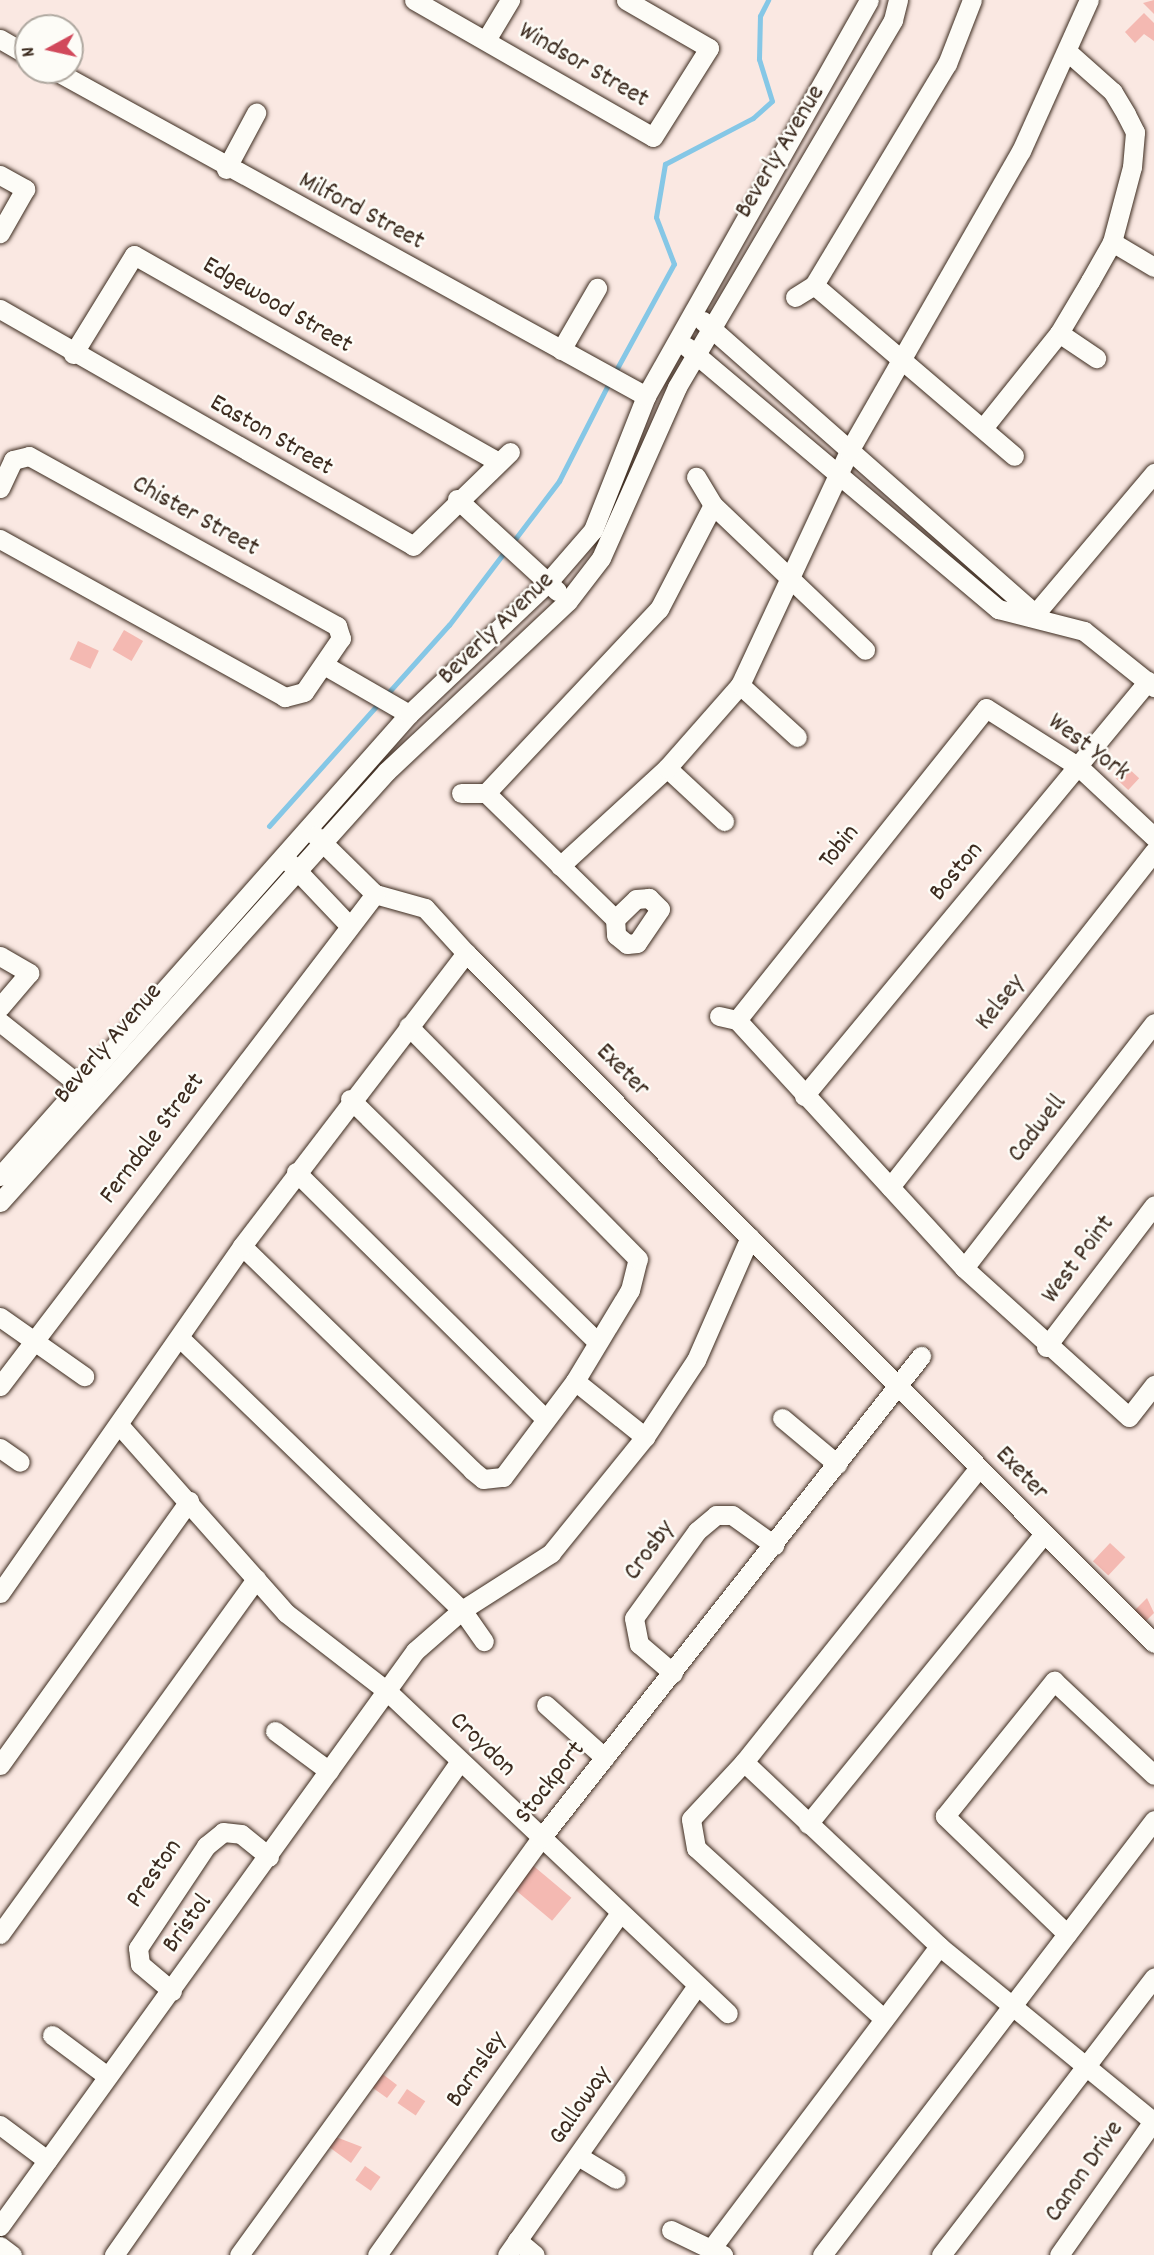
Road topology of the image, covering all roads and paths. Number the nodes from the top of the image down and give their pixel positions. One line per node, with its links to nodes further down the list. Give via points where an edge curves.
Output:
1 (414, 0): 9 (street, Windsor Street)
2 (510, 0): 9 (street)
3 (626, 0): 9 (street, Windsor Street, via 709,48 653,136)
4 (898, 0): 8 (street, Beverly Avenue)
5 (972, 0): 20 (street, via 947,64)
6 (1089, 0): 10 (street)
7 (864, 2): 8 (street); 24 (street, Beverly Avenue)
8 (893, 20): 25 (street, Beverly Avenue)
9 (486, 40)
10 (1069, 54): 13 (street, via 1113,92); 31 (street, via 1021,151)
11 (78, 84): 15 (street, Milford Street)
12 (257, 113): 15 (street)
13 (1135, 132): 14 (street); 18 (street)
14 (1154, 143)
15 (226, 169): 28 (street, Milford Street)
16 (0, 175): 17 (street, via 25,189)
17 (0, 233)
18 (1112, 242): 19 (street); 26 (street)
19 (1154, 267)
20 (814, 285): 22 (street); 31 (street)
21 (597, 288): 28 (street)
22 (795, 297)
23 (0, 309): 29 (street, Easton Street)
24 (694, 314): 25 (street); 27 (street, Beverly Avenue)
25 (710, 328): 30 (street, Beverly Avenue); 35 (street)
26 (1059, 334): 32 (street); 34 (street)
27 (677, 340): 30 (street); 33 (street, Beverly Avenue)
28 (561, 350): 33 (street, Milford Street)
29 (73, 354): 36 (street, Edgewood Street, via 135,255); 42 (street, Easton Street, via 412,551)
30 (696, 354): 39 (street); 47 (street, Beverly Avenue, via 620,522)
31 (900, 358): 34 (street); 35 (street)
32 (1096, 358)
33 (646, 396): 45 (street, Beverly Avenue, via 593,530)
34 (983, 428): 37 (street)
35 (849, 451): 39 (street); 48 (street)
36 (503, 456): 42 (street, Easton Street)
37 (1014, 456)
38 (1154, 472): 48 (street)
39 (841, 475): 46 (street); 48 (street, via 998,609)
40 (696, 477): 43 (street)
41 (0, 488): 50 (street, Chister Street, via 13,460 35,459 337,626 341,638)
42 (457, 499): 45 (street)
43 (713, 505): 46 (street); 61 (street, via 659,609)
44 (0, 539): 50 (street, Chister Street, via 285,697 304,692)
45 (548, 582): 47 (street); 54 (street, Beverly Avenue)
46 (792, 583): 49 (street); 52 (street)
47 (568, 601): 65 (street, Beverly Avenue, via 387,771)
48 (1035, 614): 51 (street, via 1084,631)
49 (865, 650)
50 (324, 665): 54 (street)
51 (1151, 684): 56 (street, Boston)
52 (740, 685): 55 (street); 57 (street)
53 (985, 698): 56 (street, West York); 59 (street, Tobin)
54 (401, 709): 63 (street, Beverly Avenue)
55 (797, 737)
56 (1079, 767): 64 (street, West York); 80 (street, Boston)
57 (667, 768): 62 (street); 68 (street)
58 (911, 768): 59 (street)
59 (926, 782): 80 (street, Tobin, via 856,854 728,1018)
60 (461, 793): 61 (street)
61 (486, 793): 68 (street)
62 (724, 821)
63 (308, 828): 65 (street); 67 (street, Beverly Avenue)
64 (1154, 837)
65 (323, 843): 69 (street, Beverly Avenue); 70 (street)
66 (1154, 852): 85 (street, Kelsey)
67 (282, 856): 69 (street); 79 (street, Beverly Avenue)
68 (560, 866): 71 (street)
69 (298, 870): 72 (street); 81 (street, Beverly Avenue)
70 (375, 894): 72 (street, Ferndale Street); 73 (street, Exeter, via 425,908)
71 (615, 919)
72 (348, 923): 93 (street, Ferndale Street)
73 (466, 953): 78 (street); 88 (street, Exeter)
74 (0, 956): 75 (street, via 29,972)
75 (0, 1007)
76 (0, 1022): 79 (street)
77 (1154, 1023): 90 (street, Cadwell)
78 (408, 1026): 82 (street); 94 (street, via 629,1243 638,1259 633,1282)
79 (77, 1084): 81 (street); 84 (street, Beverly Avenue)
80 (804, 1096): 85 (street)
81 (97, 1098): 86 (street, Beverly Avenue)
82 (350, 1099): 83 (street); 94 (street)
83 (296, 1172): 89 (street); 103 (street)
84 (0, 1176)
85 (890, 1187): 90 (street)
86 (0, 1202)
87 (1154, 1205): 95 (street, West Point)
88 (750, 1237): 101 (street, Exeter); 105 (street, Bristol, via 696,1360)
89 (242, 1246): 92 (street); 103 (street, via 483,1479 503,1477)
90 (964, 1268): 95 (street)
91 (0, 1317): 93 (street)
92 (181, 1340): 104 (street); 115 (street)
93 (36, 1341): 97 (street); 100 (street, Ferndale Street)
94 (596, 1341): 98 (street)
95 (1046, 1347): 99 (street, via 1129,1424)
96 (921, 1356): 101 (street, Stockport)
97 (84, 1376)
98 (575, 1381): 103 (street); 105 (street)
99 (1154, 1385)
100 (0, 1386)
101 (900, 1386): 108 (street, Stockport); 109 (street, Exeter)
102 (782, 1418): 108 (street)
103 (546, 1419)
104 (120, 1426): 110 (street, Croydon); 114 (street)
105 (645, 1437): 115 (street, Bristol, via 551,1553)
106 (0, 1448): 107 (street)
107 (20, 1462)
108 (837, 1464): 112 (street, Stockport)
109 (979, 1468): 111 (street, Exeter); 124 (street)
110 (189, 1501): 113 (street, Croydon); 125 (street)
111 (1044, 1534): 117 (street, Exeter); 129 (street)
112 (774, 1545): 118 (street, Stockport); 118 (street, Crosby, via 732,1515 716,1516 697,1531 634,1618 639,1644)
113 (256, 1579): 119 (street, Croydon, via 286,1613); 132 (street)
114 (0, 1593)
115 (462, 1610): 116 (street); 119 (street, Bristol, via 415,1651)
116 (484, 1641)
117 (1154, 1643)
118 (673, 1673): 122 (street, Stockport)
119 (387, 1691): 123 (street, Croydon); 126 (street, Bristol)
120 (546, 1705): 122 (street)
121 (275, 1731): 126 (street)
122 (605, 1758): 130 (street, Stockport)
123 (460, 1761): 130 (street, Croydon); 157 (street)
124 (744, 1762): 129 (street); 142 (street, via 696,1810 691,1840)
125 (0, 1765)
126 (329, 1770): 131 (street, Bristol)
127 (1154, 1775): 135 (street, via 1054,1681 945,1816)
128 (1154, 1820): 135 (street)
129 (808, 1824): 136 (street)
130 (541, 1838): 133 (street, Croydon); 158 (street, Stockport)
131 (269, 1857): 139 (street, Bristol); 139 (street, Preston, via 241,1834 223,1832 206,1846 138,1948 140,1964)
132 (7, 1905): 134 (street)
133 (619, 1915): 138 (street, Croydon); 159 (street, Barnsley)
134 (0, 1934)
135 (1067, 1934): 140 (street)
136 (939, 1946): 140 (street); 142 (street)
137 (1154, 1977): 144 (street)
138 (696, 1986): 141 (street, Croydon); 148 (street, Galloway)
139 (172, 1991): 145 (street, Bristol)
140 (1010, 2008): 144 (street); 161 (street)
141 (728, 2013)
142 (884, 2019): 155 (street)
143 (52, 2035): 145 (street)
144 (1084, 2067): 146 (street); 162 (street)
145 (107, 2076): 149 (street, Bristol)
146 (1154, 2120): 163 (street, Canon Drive)
147 (0, 2125): 149 (street)
148 (578, 2156): 150 (street); 154 (street, Galloway)
149 (47, 2160): 151 (street, Bristol)
150 (616, 2179)
151 (0, 2226)
152 (671, 2230): 155 (street)
153 (0, 2246): 156 (street)
154 (512, 2248): 160 (street)
155 (717, 2252)
156 (12, 2255)
157 (114, 2255)
158 (239, 2255)
159 (377, 2255)
160 (535, 2255)
161 (821, 2255)
162 (941, 2255)
163 (1059, 2255)

